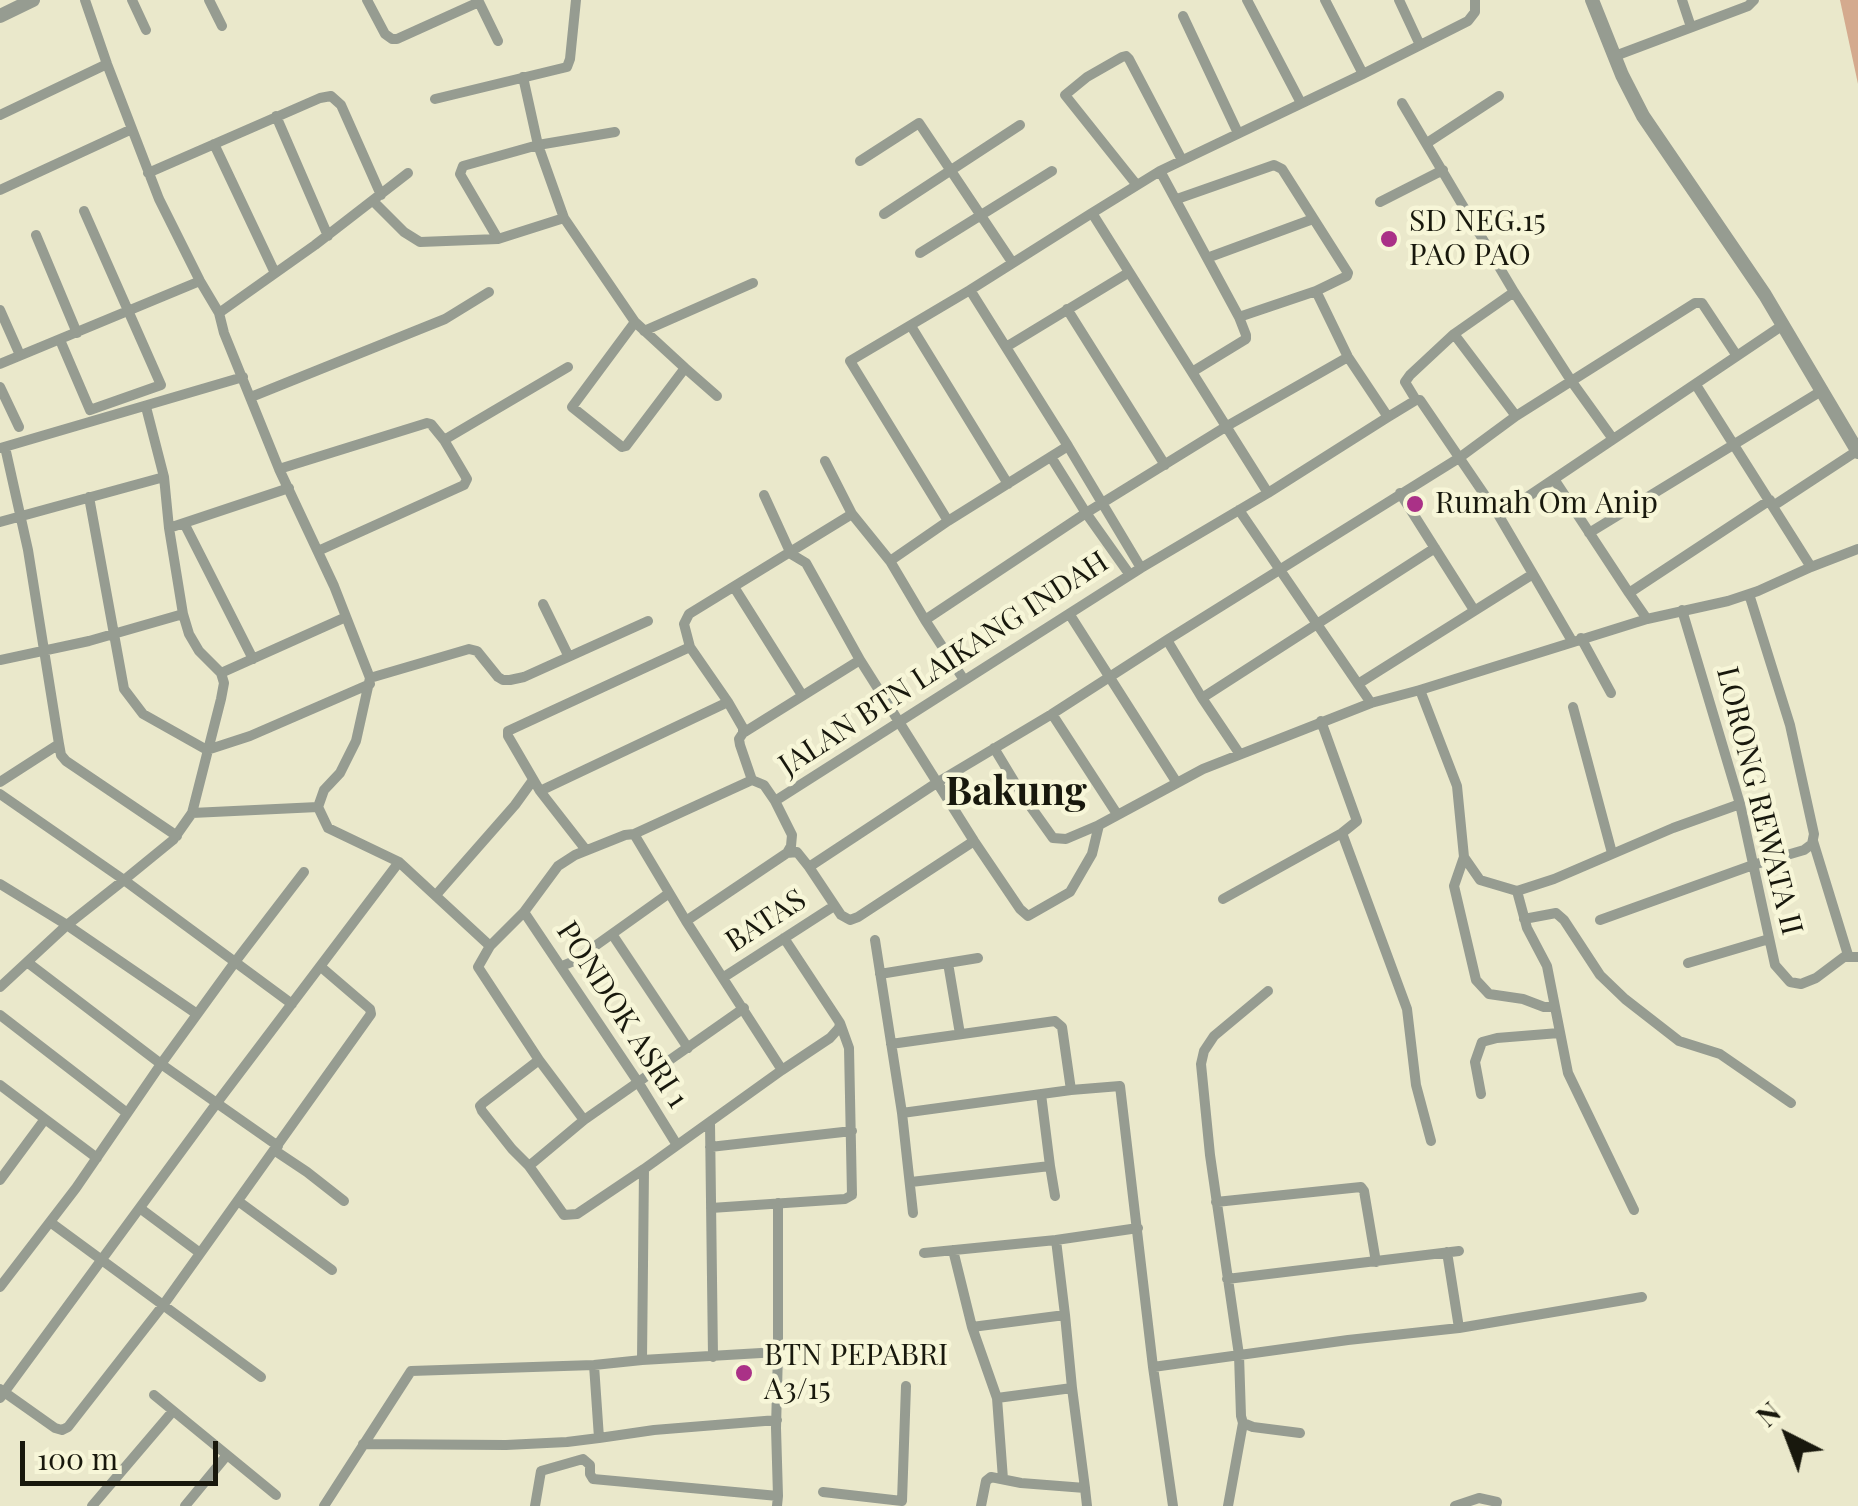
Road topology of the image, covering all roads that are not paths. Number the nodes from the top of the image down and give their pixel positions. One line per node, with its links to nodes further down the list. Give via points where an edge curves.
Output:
1 (33, 0): 15 (street)
2 (85, 0): 23 (street)
3 (132, 0): 19 (street)
4 (209, 0): 17 (street)
5 (367, 0): 14 (street, via 392,39)
6 (576, 0): 25 (street, via 569,64)
7 (1248, 0): 28 (street)
8 (1325, 0): 24 (street)
9 (1399, 0): 21 (street)
10 (1476, 0): 21 (street, via 1474,16)
11 (1592, 0): 22 (street)
12 (1682, 0): 18 (street)
13 (1754, 0): 18 (street)
14 (478, 1): 20 (street)
15 (0, 15)
16 (1183, 16): 35 (street)
17 (222, 26)
18 (1691, 27): 22 (street)
19 (146, 30)
20 (498, 41)
21 (1420, 45): 24 (street)
22 (1615, 56): 78 (street, via 1658,140)
23 (106, 64): 30 (street); 33 (street)
24 (1363, 74): 28 (street)
25 (523, 77): 27 (street); 38 (street)
26 (1499, 96): 36 (street)
27 (435, 99)
28 (1301, 103): 35 (street)
29 (1402, 103): 36 (street)
30 (0, 115)
31 (276, 116): 37 (street); 49 (street, via 335,98); 59 (street)
32 (1020, 125): 41 (street)
33 (132, 129): 45 (street); 48 (street)
34 (615, 132): 38 (street)
35 (1238, 133): 39 (street)
36 (1427, 142): 42 (street)
37 (214, 144): 45 (street); 64 (street)
38 (538, 145): 56 (street); 60 (street, via 460,171)
39 (1182, 160): 44 (street); 47 (street, via 1122,57 1064,95)
40 (860, 161): 41 (street, via 920,123)
41 (950, 170): 54 (street); 55 (street)
42 (1444, 170): 51 (street); 71 (street)
43 (1052, 171): 55 (street)
44 (1160, 171): 47 (street); 50 (street)
45 (148, 172): 66 (street)
46 (408, 173): 49 (street)
47 (1136, 184): 53 (street)
48 (0, 190)
49 (377, 198): 59 (street); 60 (street, via 420,242)
50 (1177, 199): 57 (street, via 1274,165); 62 (street)
51 (1380, 202)
52 (84, 211): 74 (street)
53 (1092, 213): 63 (street); 65 (street)
54 (884, 214)
55 (980, 216): 61 (street); 63 (street)
56 (564, 218): 60 (street); 77 (street)
57 (1313, 219): 62 (street); 70 (street, via 1348,274)
58 (36, 235): 81 (street)
59 (328, 236): 64 (street)
60 (498, 239)
61 (920, 253)
62 (1207, 258): 76 (street)
63 (1012, 262): 68 (street)
64 (275, 273): 75 (street)
65 (1128, 273): 73 (street); 91 (street)
66 (200, 282): 74 (street); 75 (street)
67 (753, 283): 80 (street)
68 (970, 290): 79 (street); 84 (street)
69 (489, 292): 98 (street, via 445,319)
70 (1316, 292): 76 (street); 87 (street)
71 (1514, 292): 82 (street); 93 (street)
72 (0, 310): 85 (street)
73 (1066, 310): 84 (street); 114 (street)
74 (130, 312): 81 (street); 83 (street, via 161,385 90,410)
75 (219, 313): 92 (street)
76 (1240, 318): 91 (street, via 1246,339)
77 (635, 322): 80 (street); 90 (street, via 574,410 626,446)
78 (1783, 325): 86 (street); 96 (street)
79 (912, 326): 118 (street); 131 (street, via 850,361)
80 (644, 331): 90 (street)
81 (77, 333): 83 (street)
82 (1454, 334): 99 (street, via 1407,378); 101 (street)
83 (60, 340): 85 (street)
84 (1006, 347): 108 (street)
85 (20, 355): 88 (street)
86 (1737, 356): 93 (street, via 1698,302); 94 (street)
87 (1348, 357): 102 (street); 103 (street)
88 (0, 364)
89 (568, 368): 106 (street)
90 (685, 368): 97 (street)
91 (1192, 372): 103 (street)
92 (243, 377): 98 (street); 100 (street)
93 (1572, 382): 101 (street); 105 (street)
94 (1696, 385): 105 (street); 107 (street)
95 (0, 387): 104 (street)
96 (1824, 390): 107 (street); 110 (street)
97 (717, 396)
98 (251, 397): 115 (street)
99 (1416, 400): 102 (street, JALAN BTN LAIKANG INDAH); 112 (street)
100 (146, 407): 109 (street); 116 (street)
101 (1516, 416): 112 (street)
102 (1388, 417): 120 (street, JALAN BTN LAIKANG INDAH)
103 (1227, 426): 114 (street); 120 (street)
104 (19, 427)
105 (1613, 439): 117 (street)
106 (444, 440): 115 (street, via 427,423); 138 (street, via 467,479 464,485)
107 (1734, 443): 125 (street); 135 (street)
108 (1068, 446): 111 (street); 124 (street)
109 (2, 448): 129 (street)
110 (1858, 451): 125 (street)
111 (1051, 457): 118 (street); 127 (street)
112 (1459, 458): 121 (street); 130 (street)
113 (825, 461): 128 (street)
114 (1165, 465): 124 (street)
115 (280, 469): 119 (street)
116 (164, 478): 123 (street); 134 (street)
117 (1554, 479): 130 (street); 135 (street)
118 (1008, 484): 131 (street)
119 (289, 488): 133 (street); 138 (street)
120 (1268, 493): 126 (street, JALAN BTN LAIKANG INDAH)
121 (1400, 494): 136 (street); 143 (street)
122 (764, 495): 139 (street)
123 (89, 498): 129 (street); 159 (street)
124 (1103, 503): 127 (street); 142 (street)
125 (1771, 503): 141 (street); 147 (street)
126 (1239, 510): 142 (street, JALAN BTN LAIKANG INDAH); 143 (street)
127 (1086, 513): 145 (street); 156 (street)
128 (852, 514): 139 (street); 140 (street)
129 (21, 515): 132 (street); 163 (street)
130 (1498, 516): 144 (street)
131 (948, 521): 140 (street)
132 (0, 522)
133 (184, 524): 134 (street); 165 (street)
134 (169, 528): 152 (street)
135 (1589, 533): 147 (street)
136 (1435, 548): 150 (street); 158 (street)
137 (1858, 550): 141 (street)
138 (318, 551): 154 (street)
139 (791, 554): 146 (street); 167 (street, via 806,563)
140 (890, 560): 156 (street)
141 (1811, 567): 148 (street)
142 (1141, 568): 145 (street, JALAN BTN LAIKANG INDAH)
143 (1278, 570): 158 (street); 161 (street)
144 (1533, 574): 150 (street); 160 (street)
145 (1130, 575): 153 (street, JALAN BTN LAIKANG INDAH)
146 (734, 587): 162 (street, via 685,619); 175 (street)
147 (1629, 593): 155 (street)
148 (1750, 594): 151 (street); 205 (street, via 1790,724)
149 (543, 604): 164 (street)
150 (1474, 610): 172 (street)
151 (1682, 610): 155 (street); 196 (street, LORONG REWATA II)
152 (183, 614): 159 (street); 168 (street, via 198,651)
153 (1070, 615): 169 (street); 170 (street, JALAN BTN LAIKANG INDAH)
154 (346, 617): 165 (street); 171 (street)
155 (1646, 619): 160 (street)
156 (924, 620): 170 (street)
157 (648, 621): 164 (street)
158 (1319, 624): 172 (street); 176 (street)
159 (114, 634): 163 (street); 186 (street, via 124,689 144,714)
160 (1577, 639): 173 (street); 174 (street)
161 (1166, 640): 169 (street); 176 (street)
162 (690, 647): 177 (street); 188 (street, via 508,731)
163 (43, 651): 166 (street); 184 (street)
164 (568, 656): 171 (street, via 503,680 469,649)
165 (253, 659): 168 (street)
166 (0, 660)
167 (860, 660): 175 (street); 182 (street)
168 (221, 673): 186 (street)
169 (1110, 678): 180 (street); 192 (street)
170 (964, 680): 182 (street, JALAN BTN LAIKANG INDAH)
171 (370, 681): 186 (street); 197 (street, via 349,759)
172 (1358, 684): 178 (street)
173 (1420, 690): 178 (street); 209 (street, via 1456,786)
174 (1611, 692)
175 (802, 695): 183 (street)
176 (1202, 698): 187 (street)
177 (728, 702): 183 (street); 193 (street)
178 (1370, 702): 181 (street)
179 (1573, 707): 208 (street)
180 (1052, 714): 185 (street); 199 (street)
181 (1321, 721): 187 (street); 202 (street, via 1358,818)
182 (899, 722): 191 (street); 195 (street, JALAN BTN LAIKANG INDAH)
183 (743, 732): 189 (street, via 740,745)
184 (58, 744): 190 (street); 203 (street, via 66,761)
185 (994, 748): 191 (street); 200 (street, via 1053,838)
186 (207, 750): 198 (street)
187 (1239, 753): 192 (street)
188 (533, 780): 193 (street); 218 (street)
189 (752, 780): 195 (street); 201 (street)
190 (0, 782)
191 (938, 782): 204 (street); 212 (street)
192 (1177, 783): 199 (street)
193 (540, 791): 206 (street)
194 (0, 794): 214 (street)
195 (776, 801): 207 (street, JALAN BTN LAIKANG INDAH, via 792,835)
196 (1740, 804): 208 (street); 211 (street, LORONG REWATA II)
197 (318, 807): 198 (street); 210 (street, via 334,833)
198 (192, 813): 203 (street)
199 (1118, 814): 200 (street)
200 (1099, 826): 204 (street, via 1070,892 1028,916)
201 (634, 834): 206 (street); 217 (street)
202 (1342, 834): 219 (street); 269 (street, via 1408,1009 1416,1085)
203 (176, 836): 214 (street)
204 (974, 841): 220 (street, via 854,919)
205 (1814, 841): 211 (street); 231 (street)
206 (586, 850): 221 (street, via 558,866)
207 (787, 853): 212 (street, via 797,852); 224 (street)
208 (1612, 853): 216 (street)
209 (1464, 857): 216 (street, via 1480,880); 244 (street, via 1454,886 1476,980 1489,994)
210 (399, 862): 218 (street); 238 (street)
211 (1753, 865): 223 (street); 228 (street, LORONG REWATA II)
212 (809, 867): 220 (street)
213 (304, 872): 234 (street)
214 (124, 880): 225 (street); 234 (street)
215 (0, 884): 225 (street)
216 (1517, 890): 222 (street)
217 (668, 894): 224 (street); 226 (street)
218 (436, 895): 230 (street)
219 (1222, 899)
220 (834, 906): 227 (street, BATAS)
221 (524, 912): 230 (street); 237 (street, PONDOK ASRI 1)
222 (1524, 919): 244 (street, via 1547,966); 261 (street, via 1556,914 1600,975 1635,1007 1679,1041 1720,1054)
223 (1600, 920)
224 (686, 921): 240 (street)
225 (67, 924): 233 (street); 246 (street)
226 (612, 934): 237 (street); 252 (street)
227 (784, 938): 240 (street, BATAS); 248 (street)
228 (1769, 939): 231 (street, LORONG REWATA II, via 1775,965 1796,984); 236 (street)
229 (875, 940): 239 (street)
230 (490, 946): 253 (street, via 478,967)
231 (1853, 956)
232 (978, 958): 235 (street)
233 (27, 962): 241 (street); 254 (street)
234 (235, 962): 243 (street); 246 (street)
235 (948, 963): 239 (street); 250 (street)
236 (1688, 963)
237 (562, 966): 256 (street, PONDOK ASRI 1)
238 (320, 967): 243 (street); 272 (street, via 371,1014)
239 (880, 974): 251 (street)
240 (724, 977): 245 (street)
241 (3, 979)
242 (1268, 991): 282 (street, via 1214,1036 1202,1059)
243 (292, 1004): 262 (street)
244 (1555, 1007): 249 (street)
245 (744, 1008): 252 (street); 255 (street)
246 (197, 1014): 254 (street)
247 (0, 1015): 263 (street)
248 (840, 1023): 255 (street, via 830,1038); 268 (street, via 849,1048)
249 (1559, 1033): 260 (street, via 1482,1042 1475,1062); 286 (street, via 1572,1083)
250 (960, 1034): 251 (street); 258 (street, via 1055,1021 1062,1027)
251 (891, 1044): 264 (street)
252 (688, 1048): 256 (street)
253 (539, 1060): 266 (street); 274 (street, via 480,1106)
254 (161, 1064): 262 (street); 263 (street)
255 (782, 1070): 267 (street)
256 (638, 1082): 266 (street); 270 (street, PONDOK ASRI 1)
257 (0, 1085): 265 (street)
258 (1072, 1090): 259 (street); 289 (street, via 1120,1086)
259 (1041, 1094): 264 (street); 275 (street)
260 (1481, 1094)
261 (1791, 1102)
262 (216, 1104): 272 (street); 285 (street)
263 (127, 1113): 273 (street)
264 (902, 1113): 278 (street)
265 (45, 1118): 273 (street); 277 (street)
266 (584, 1120): 274 (street)
267 (710, 1123): 270 (street); 271 (street)
268 (852, 1130): 271 (street); 283 (street, via 852,1195)
269 (1432, 1141)
270 (677, 1145): 276 (street)
271 (710, 1147): 284 (street)
272 (276, 1148): 280 (street); 281 (street)
273 (97, 1158): 288 (street)
274 (529, 1166): 276 (street, via 569,1216)
275 (1050, 1166): 278 (street); 279 (street)
276 (644, 1169): 307 (street)
277 (0, 1180)
278 (911, 1182): 287 (street)
279 (1055, 1196)
280 (238, 1200): 292 (street); 296 (street)
281 (344, 1202)
282 (1216, 1202): 295 (street, via 1361,1187); 297 (street)
283 (778, 1203): 284 (street); 304 (street)
284 (711, 1208): 306 (street)
285 (141, 1209): 292 (street); 294 (street)
286 (1634, 1210)
287 (912, 1213)
288 (50, 1222): 294 (street); 298 (street)
289 (1138, 1228): 290 (street); 309 (street)
290 (1056, 1240): 291 (street); 301 (street)
291 (953, 1250): 293 (street); 302 (street)
292 (200, 1253): 300 (street)
293 (924, 1253)
294 (102, 1260): 300 (street); 313 (street)
295 (1376, 1262): 297 (street); 303 (street, via 1453,1251)
296 (332, 1270)
297 (1227, 1280): 305 (street)
298 (0, 1287)
299 (1642, 1297): 303 (street)
300 (164, 1304): 310 (street); 313 (street, via 62,1430)
301 (1065, 1314): 302 (street); 312 (street)
302 (972, 1327): 315 (street)
303 (1459, 1328): 305 (street)
304 (778, 1352): 306 (street); 317 (street)
305 (1240, 1355): 309 (street); 318 (street)
306 (712, 1356): 307 (street)
307 (642, 1360): 308 (street)
308 (594, 1364): 320 (street); 321 (street, via 411,1371)
309 (1153, 1367): 336 (street)
310 (261, 1378)
311 (906, 1386): 328 (street)
312 (1072, 1388): 315 (street); 324 (street)
313 (1, 1394)
314 (154, 1396): 316 (street)
315 (996, 1398): 323 (street)
316 (173, 1411): 322 (street); 330 (street)
317 (777, 1420): 320 (street); 327 (street)
318 (1243, 1423): 319 (street); 337 (street)
319 (1300, 1432)
320 (598, 1438): 321 (street)
321 (362, 1444): 332 (street)
322 (227, 1456): 326 (street); 331 (street)
323 (1003, 1478): 324 (street); 334 (street, via 988,1478)
324 (1086, 1488): 335 (street)
325 (823, 1492): 328 (street)
326 (276, 1495)
327 (778, 1501): 333 (street, via 593,1478 584,1459 541,1471)
328 (902, 1504)
329 (1497, 1504): 338 (street, via 1475,1498); 339 (street)
330 (92, 1506)
331 (185, 1506)
332 (324, 1506)
333 (535, 1506)
334 (982, 1506)
335 (1087, 1506)
336 (1172, 1506)
337 (1228, 1506)
338 (1455, 1506)
339 (1509, 1506)

